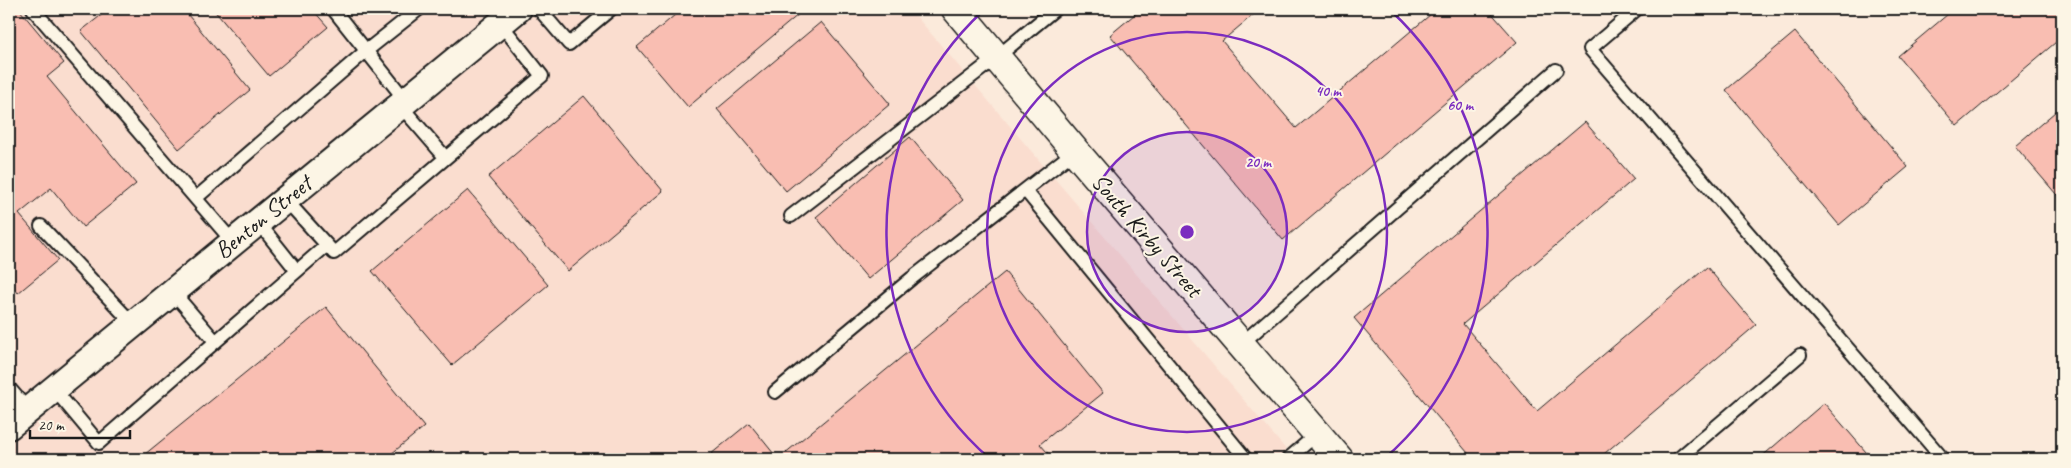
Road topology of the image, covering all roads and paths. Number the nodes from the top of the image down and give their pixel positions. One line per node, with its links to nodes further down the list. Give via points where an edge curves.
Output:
1 (33, 9): 17 (lane)
2 (333, 9): 10 (lane)
3 (419, 9): 10 (lane)
4 (539, 9): 5 (lane, via 569,44)
5 (611, 9)
6 (956, 9): 11 (street, South Kirby Street)
7 (1055, 9): 11 (lane)
8 (1637, 9): 39 (lane, via 1590,49)
9 (503, 15): 13 (street, Benton Street); 15 (lane, via 542,76)
10 (366, 51): 13 (lane); 17 (lane)
11 (997, 57): 14 (street, South Kirby Street); 19 (lane)
12 (1556, 70): 28 (lane)
13 (403, 103): 15 (lane); 18 (street, Benton Street)
14 (1074, 151): 16 (lane); 28 (street, South Kirby Street)
15 (445, 157): 23 (lane, via 334,253)
16 (1025, 190): 32 (lane, via 912,278); 35 (lane)
17 (196, 198): 22 (lane)
18 (285, 199): 20 (street, Benton Street); 23 (lane)
19 (791, 216)
20 (258, 222): 22 (street, Benton Street); 24 (lane)
21 (41, 226): 26 (lane)
22 (234, 242): 25 (street, Benton Street)
23 (327, 245): 24 (lane)
24 (297, 270): 27 (lane)
25 (172, 292): 26 (street, Benton Street); 27 (lane)
26 (133, 324): 31 (street, Benton Street)
27 (215, 341): 31 (lane, via 99,443)
28 (1241, 344): 34 (street, South Kirby Street)
29 (1800, 355): 38 (lane)
30 (9, 388): 33 (lane)
31 (54, 389): 33 (street, Benton Street)
32 (775, 392)
33 (18, 418)
34 (1318, 434): 36 (lane); 37 (street, South Kirby Street)
35 (1246, 459)
36 (1288, 459)
37 (1339, 459)
38 (1678, 459)
39 (1943, 459)

